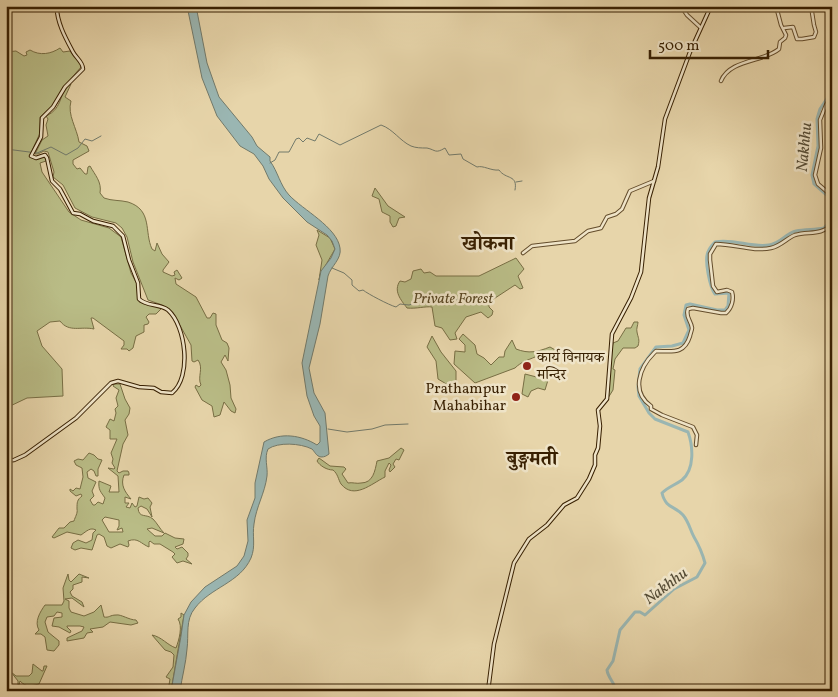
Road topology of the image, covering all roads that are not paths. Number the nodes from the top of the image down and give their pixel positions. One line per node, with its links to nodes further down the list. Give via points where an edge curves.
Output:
1 (57, 6): 15 (main road, via 63,31 83,70 65,87 42,118 33,157 42,155 47,158 52,181 73,213 113,226 123,236 138,283 139,299 161,306 172,315 185,358 178,386 172,393 111,382 76,418 25,455)
2 (681, 6): 6 (main road)
3 (711, 6): 6 (main road)
4 (776, 6): 7 (main road)
5 (811, 6): 7 (main road, via 814,37 797,39 793,27)
6 (700, 28): 10 (main road, via 667,111)
7 (784, 28): 8 (main road, via 786,36 777,51 741,63)
8 (720, 81)
9 (832, 96): 11 (main road, via 820,120 821,148 815,175 818,184)
10 (654, 181): 13 (main road, via 630,191 622,209 607,218 601,228 588,231 575,241 532,246); 16 (main road, via 648,198 641,272 612,334 608,385 606,398 599,407 598,448 593,469 576,498 564,505 548,525 529,539 514,563 494,644)
11 (832, 196)
12 (832, 224): 14 (main road, via 824,231 794,235 768,248 716,244 710,257 713,286 716,291 732,292 730,309 726,313 688,309 692,328 687,344 678,350 652,354 642,367 639,388 641,397 651,408 693,427)
13 (523, 253)
14 (696, 445)
15 (6, 462)
16 (488, 691)

